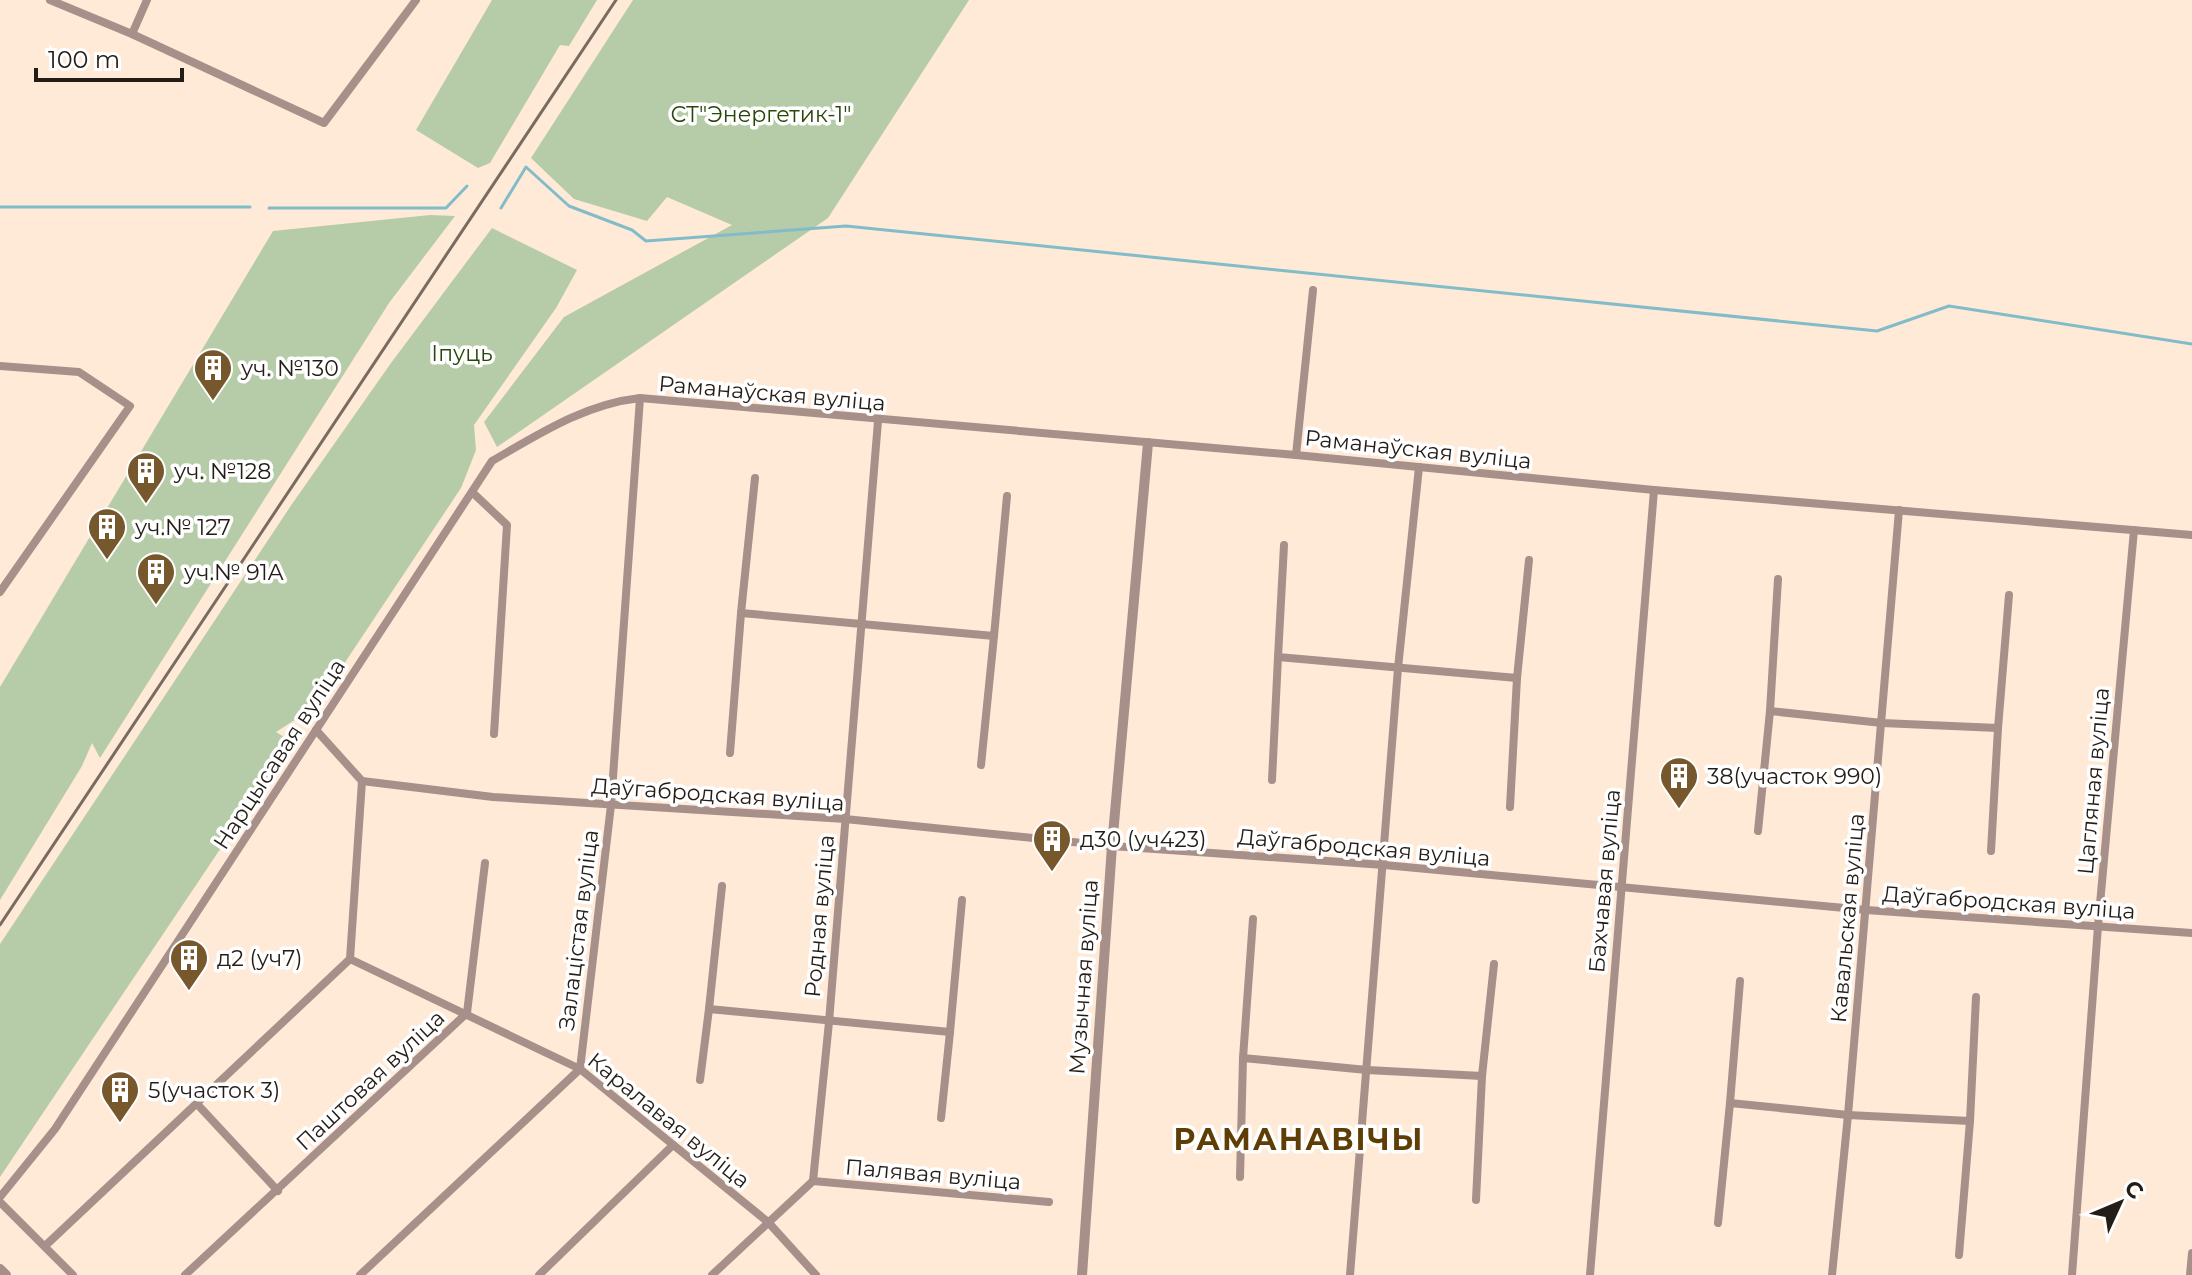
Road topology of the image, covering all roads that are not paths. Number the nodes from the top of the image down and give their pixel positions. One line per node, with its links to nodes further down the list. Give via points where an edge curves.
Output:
1 (50, 0): 4 (street)
2 (147, 0): 4 (street)
3 (416, 0): 4 (street, via 324,123)
4 (132, 34)
5 (1313, 290): 10 (street)
6 (0, 366): 22 (street, via 79,372 130,406)
7 (640, 398): 8 (street, Раманаўская вуліца); 14 (street, Нарцысавая вуліца, via 616,401 561,422 492,461); 39 (street, Залацістая вуліца)
8 (878, 421): 9 (street, Раманаўская вуліца); 25 (street, Родная вуліца)
9 (1148, 443): 10 (street, Раманаўская вуліца); 43 (street, Музычная вуліца)
10 (1296, 455): 11 (street, Раманаўская вуліца)
11 (1419, 467): 13 (street, Раманаўская вуліца); 28 (street)
12 (755, 478): 24 (street)
13 (1654, 490): 16 (street, Раманаўская вуліца); 48 (street, Бахчавая вуліца)
14 (472, 492): 33 (street, Нарцысавая вуліца); 34 (street, via 507,525)
15 (1007, 496): 26 (street)
16 (1899, 510): 17 (street, Раманаўская вуліца); 31 (street, Кавальская вуліца)
17 (2134, 530): 18 (street, Раманаўская вуліца); 52 (street, Цагляная вуліца)
18 (2192, 535)
19 (1284, 545): 27 (street)
20 (1529, 560): 29 (street)
21 (1778, 579): 30 (street)
22 (0, 592)
23 (2009, 595): 32 (street)
24 (741, 613): 25 (street); 35 (street)
25 (862, 622): 26 (street); 41 (street, Родная вуліца)
26 (994, 636): 36 (street)
27 (1278, 657): 28 (street); 37 (street)
28 (1398, 668): 29 (street); 46 (street)
29 (1517, 678): 40 (street)
30 (1770, 711): 31 (street); 42 (street)
31 (1882, 723): 32 (street); 50 (street, Кавальская вуліца)
32 (1998, 728): 44 (street)
33 (316, 730): 38 (street); 76 (street, Нарцысавая вуліца, via 55,1129)
34 (494, 734)
35 (730, 753)
36 (981, 765)
37 (1272, 780)
38 (362, 781): 39 (street, Даўгабродская вуліца); 54 (street)
39 (611, 805): 41 (street, Даўгабродская вуліца); 63 (street, Залацістая вуліца)
40 (1510, 807)
41 (845, 819): 43 (street, Даўгабродская вуліца); 60 (street, Родная вуліца)
42 (1758, 831)
43 (1112, 846): 46 (street, Даўгабродская вуліца); 92 (street, Музычная вуліца)
44 (1991, 851)
45 (485, 863): 59 (street, Паштовая вуліца)
46 (1384, 865): 48 (street, Даўгабродская вуліца); 64 (street)
47 (722, 886): 58 (street)
48 (1621, 887): 50 (street, Даўгабродская вуліца); 94 (street, Бахчавая вуліца)
49 (962, 900): 61 (street)
50 (1866, 910): 52 (street, Даўгабродская вуліца); 69 (street, Кавальская вуліца)
51 (1253, 919): 62 (street)
52 (2098, 926): 53 (street, Даўгабродская вуліца); 96 (street, Цагляная вуліца)
53 (2192, 933)
54 (350, 959): 59 (street, Каралавая вуліца); 68 (street)
55 (1494, 964): 65 (street)
56 (1740, 981): 67 (street)
57 (1976, 997): 71 (street)
58 (709, 1009): 60 (street, Родная вуліца); 66 (street)
59 (467, 1013): 63 (street, Каралавая вуліца); 75 (street, Паштовая вуліца)
60 (829, 1022): 61 (street, Родная вуліца); 74 (street, Родная вуліца)
61 (950, 1032): 70 (street)
62 (1243, 1058): 64 (street); 73 (street)
63 (580, 1069): 72 (street, Каралавая вуліца); 88 (street)
64 (1367, 1070): 65 (street); 93 (street)
65 (1482, 1076): 77 (street)
66 (700, 1080)
67 (1730, 1103): 69 (street); 80 (street)
68 (198, 1105): 75 (street); 81 (street)
69 (1848, 1115): 71 (street); 95 (street, Кавальская вуліца)
70 (941, 1118)
71 (1970, 1121): 83 (street)
72 (673, 1145): 79 (street, Каралавая вуліца); 89 (street)
73 (1240, 1177)
74 (813, 1181): 78 (street, Палявая вуліца); 79 (street)
75 (278, 1191): 87 (street, Паштовая вуліца)
76 (0, 1199): 81 (street)
77 (1476, 1200)
78 (1049, 1202)
79 (768, 1222): 90 (street); 91 (street, Каралавая вуліца)
80 (1718, 1223)
81 (45, 1246): 86 (street)
82 (2192, 1253): 97 (street)
83 (1959, 1255)
84 (0, 1269): 85 (street)
85 (6, 1275)
86 (73, 1275)
87 (185, 1275)
88 (360, 1275)
89 (538, 1275)
90 (712, 1275)
91 (816, 1275)
92 (1082, 1275)
93 (1350, 1275)
94 (1590, 1275)
95 (1832, 1275)
96 (2072, 1275)
97 (2190, 1275)

